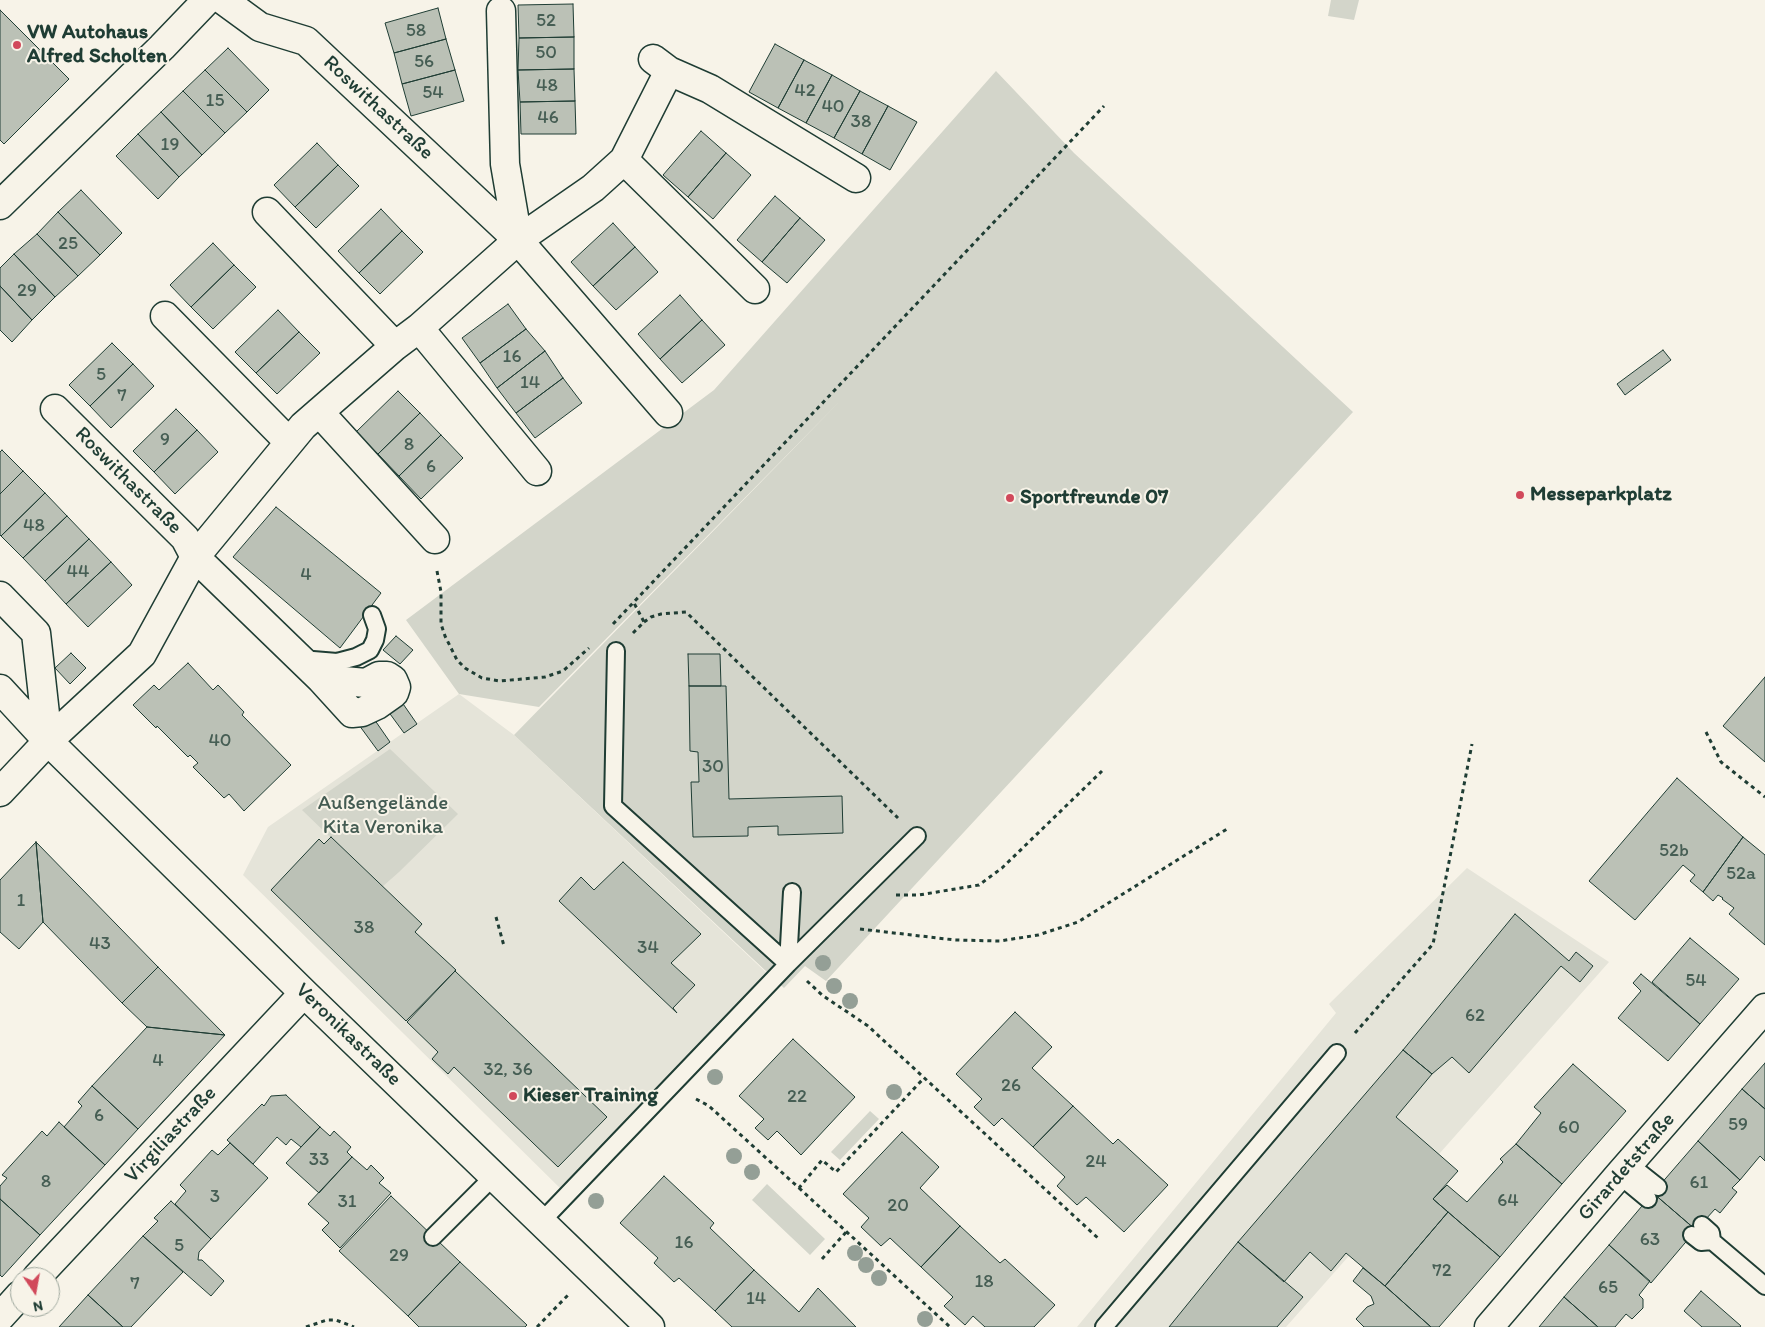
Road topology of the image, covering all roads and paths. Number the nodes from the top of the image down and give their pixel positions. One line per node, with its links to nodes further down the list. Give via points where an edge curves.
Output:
1 (207, 1): 6 (street); 8 (street, Roswithastraße, via 260,27 306,41)
2 (500, 11): 8 (street, via 505,164)
3 (1104, 106): 24 (path)
4 (624, 160): 5 (street, Roswithastraße, via 661,65 710,89); 8 (street, Roswithastraße, via 593,188); 9 (street)
5 (856, 178)
6 (0, 205)
7 (267, 212): 12 (street)
8 (518, 240): 11 (street, Roswithastraße); 15 (street, Roswithastraße)
9 (755, 289)
10 (165, 316): 16 (street)
11 (419, 328): 12 (street, Roswithastraße); 17 (street)
12 (395, 346): 14 (street, Roswithastraße)
13 (55, 409): 19 (street, Roswithastraße, via 185,538)
14 (319, 412): 16 (street, Roswithastraße); 18 (street)
15 (668, 413)
16 (289, 442): 19 (street, Roswithastraße)
17 (537, 471)
18 (435, 539)
19 (196, 557): 27 (street, Roswithastraße); 31 (street, Roswithastraße, via 142,654)
20 (435, 566): 25 (path, via 440,582 444,636 464,668 482,678 500,681 545,677 563,671)
21 (0, 596): 31 (street, via 36,633)
22 (372, 615): 27 (lane, via 377,629 370,650 337,662)
23 (644, 622): 37 (path, via 651,616 686,612)
24 (607, 630)
25 (594, 643)
26 (616, 651): 43 (lane, via 613,806)
27 (301, 660): 28 (street, Roswithastraße)
28 (321, 680)
29 (0, 690): 31 (street, Veronikastraße)
30 (1706, 732): 35 (path, via 1721,762)
31 (48, 741): 34 (street, Roswithastraße); 44 (street, Veronikastraße)
32 (1472, 744): 46 (path, via 1433,944)
33 (1102, 771): 39 (path, via 1002,868 979,885 919,895)
34 (0, 792)
35 (1765, 797)
36 (1227, 828): 41 (path, via 1078,922 1038,935 1000,941 955,940)
37 (916, 836): 39 (lane)
38 (792, 892): 43 (lane)
39 (856, 895): 41 (lane)
40 (496, 917): 42 (path)
41 (826, 925): 43 (lane)
42 (504, 946)
43 (788, 964): 47 (path, via 822,995 868,1026); 48 (lane)
44 (304, 993): 50 (street, Veronikastraße); 59 (street, Virgiliastraße)
45 (1765, 1008): 49 (street, Girardetstraße)
46 (1337, 1054): 67 (lane)
47 (924, 1078): 51 (path, via 836,1172 822,1160); 57 (path)
48 (666, 1093): 51 (path, via 685,1094 709,1106); 53 (lane)
49 (1624, 1170): 52 (lane); 68 (street, Girardetstraße)
50 (494, 1176): 53 (street, Veronikastraße); 56 (lane)
51 (799, 1188): 55 (path)
52 (1653, 1193)
53 (540, 1223): 65 (street, Veronikastraße)
54 (1697, 1230): 60 (lane, via 1701,1242 1712,1241)
55 (847, 1231): 58 (path); 66 (path)
56 (433, 1237)
57 (1099, 1240)
58 (822, 1259)
59 (46, 1267)
60 (1765, 1286)
61 (10, 1306): 62 (street)
62 (0, 1317)
63 (306, 1327): 64 (path, via 336,1320)
64 (354, 1327)
65 (650, 1327)
66 (950, 1327)
67 (1104, 1327)
68 (1490, 1327)

